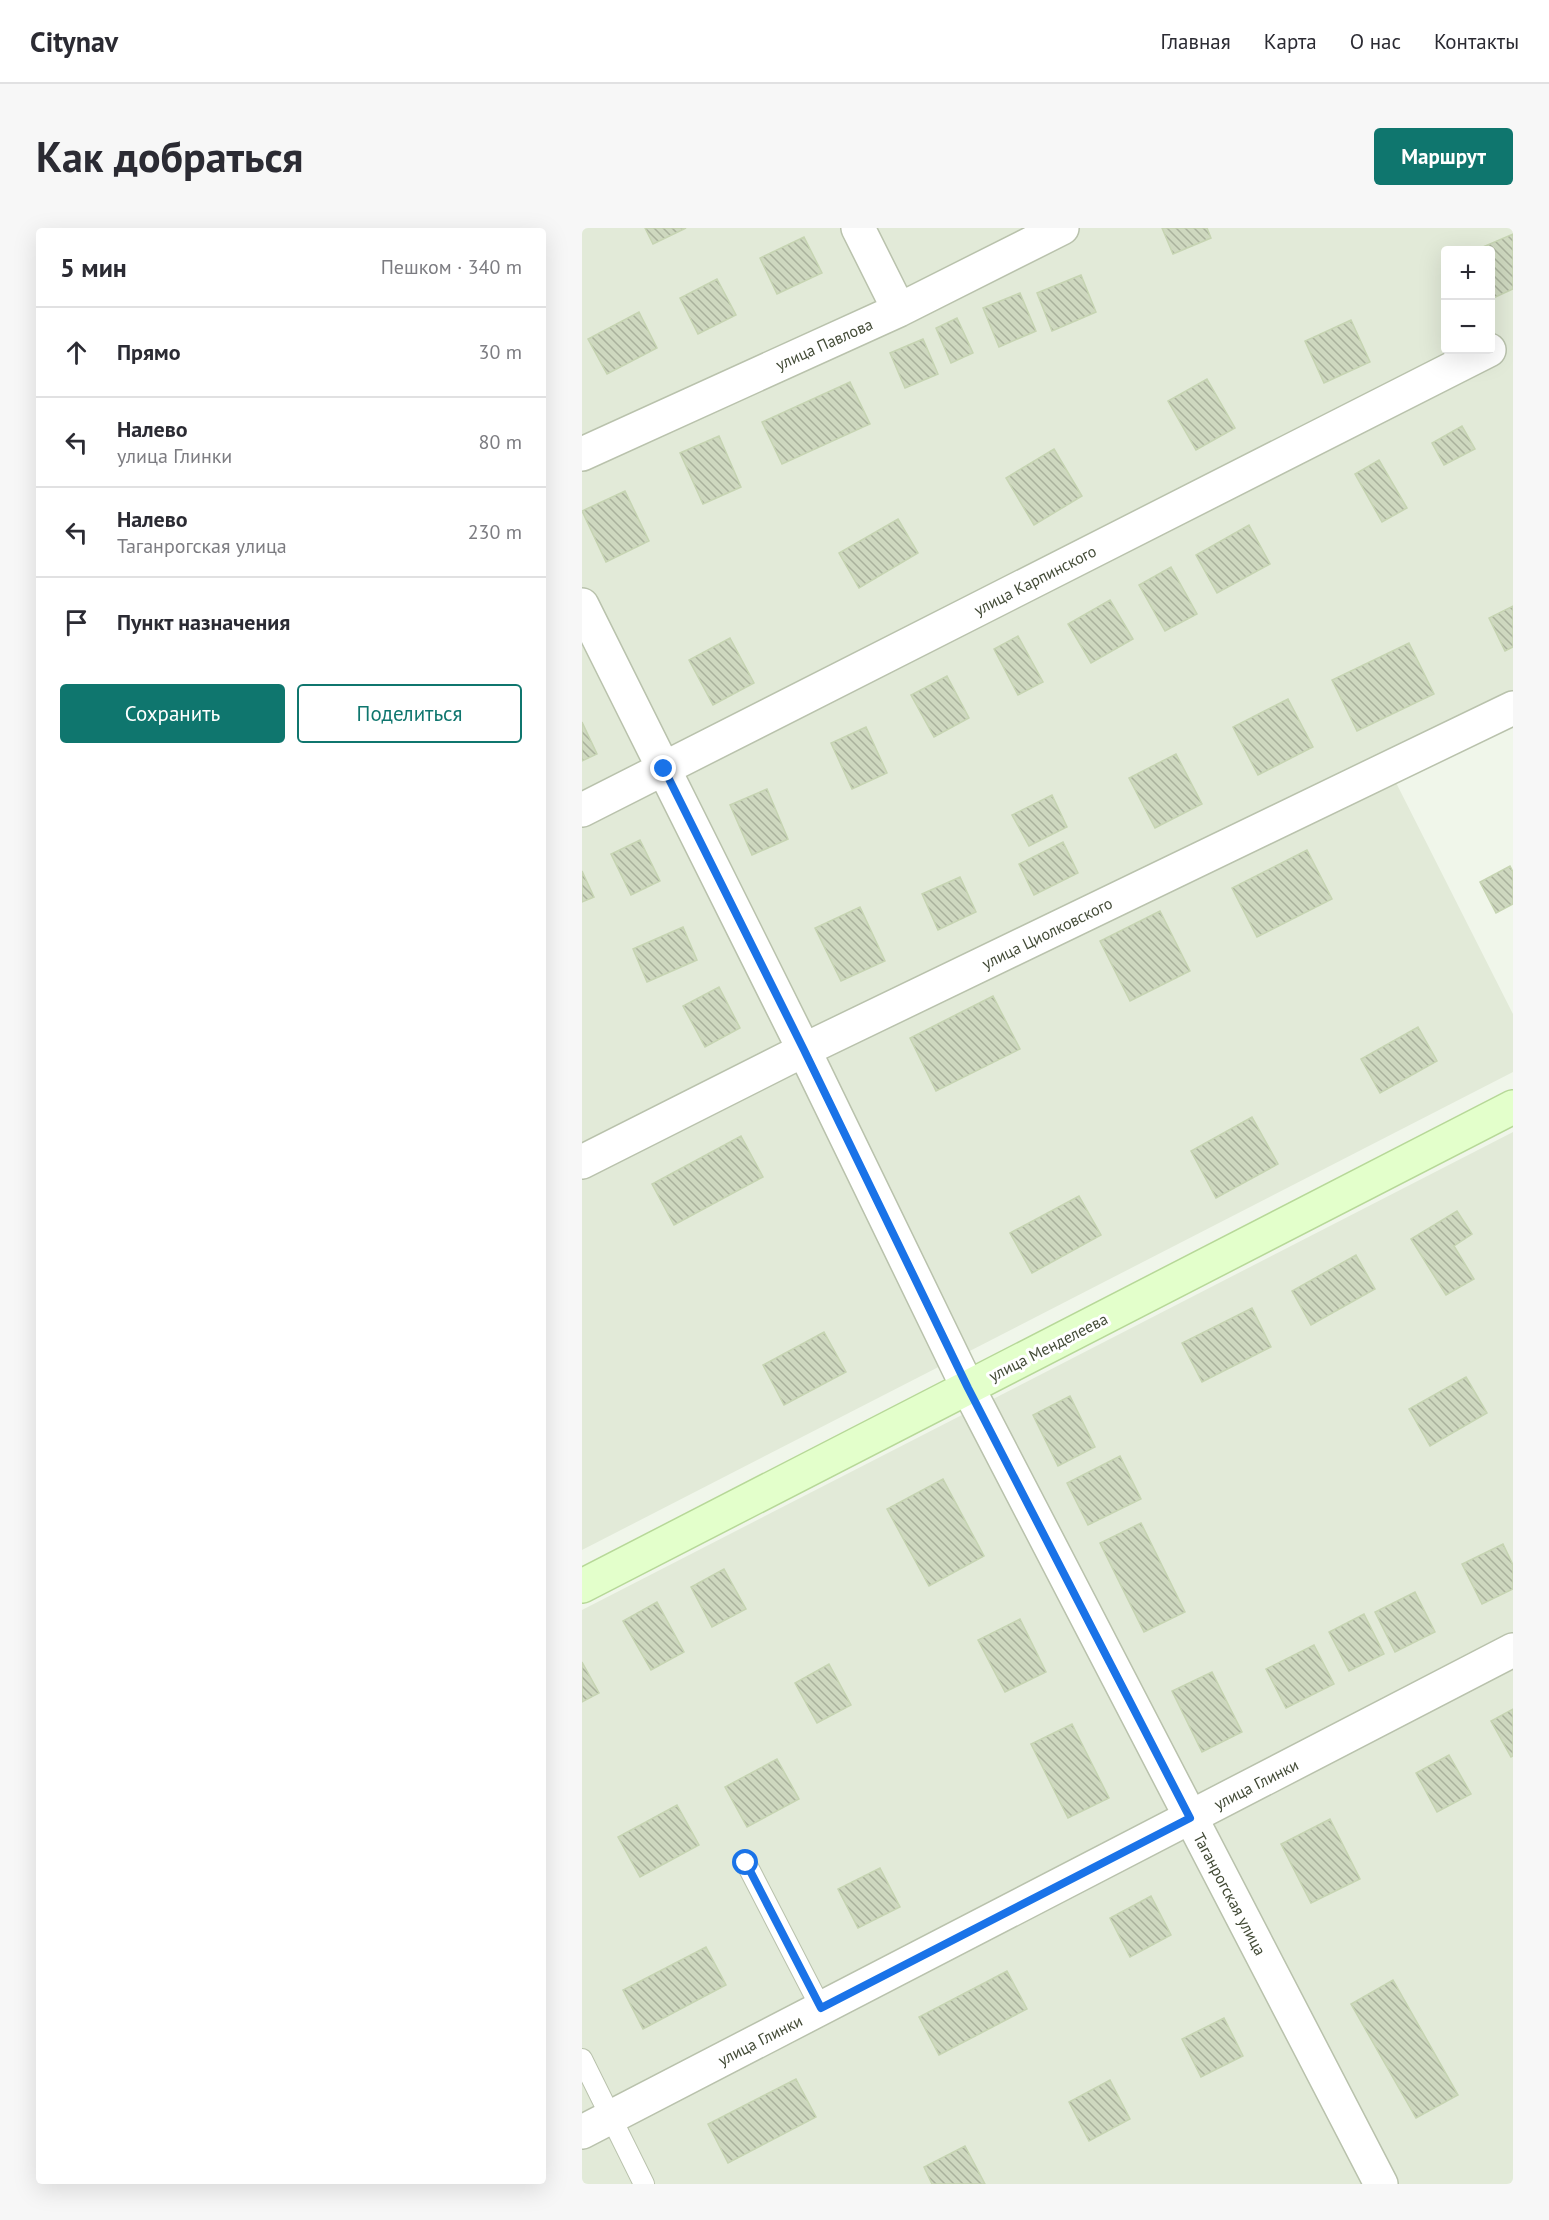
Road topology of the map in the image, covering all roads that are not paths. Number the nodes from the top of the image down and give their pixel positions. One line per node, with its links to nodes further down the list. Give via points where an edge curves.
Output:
1 (858, 228): 3 (street)
2 (1062, 228): 3 (street, улица Павлова)
3 (899, 310): 7 (street, улица Павлова)
4 (1513, 337): 5 (street, улица Карпинского)
5 (1495, 346)
6 (1480, 354): 10 (street, улица Карпинского)
7 (582, 454)
8 (582, 605): 10 (street, Таганрогская улица)
9 (1513, 708): 12 (street, улица Циолковского)
10 (664, 769): 11 (street, улица Карпинского); 12 (street, Таганрогская улица)
11 (582, 810)
12 (804, 1050): 14 (street, улица Циолковского); 15 (street, Таганрогская улица)
13 (1513, 1107): 15 (street, улица Менделеева)
14 (582, 1162)
15 (968, 1388): 16 (street, улица Менделеева); 18 (street, Таганрогская улица)
16 (582, 1586)
17 (1513, 1650): 18 (street, улица Глинки)
18 (1190, 1818): 20 (street, улица Глинки); 25 (street, Таганрогская улица)
19 (746, 1863): 20 (lane)
20 (821, 2008): 22 (street, улица Глинки)
21 (582, 2059): 22 (lane)
22 (611, 2116): 23 (street, улица Глинки); 24 (lane)
23 (582, 2132)
24 (644, 2184)
25 (1381, 2184)

